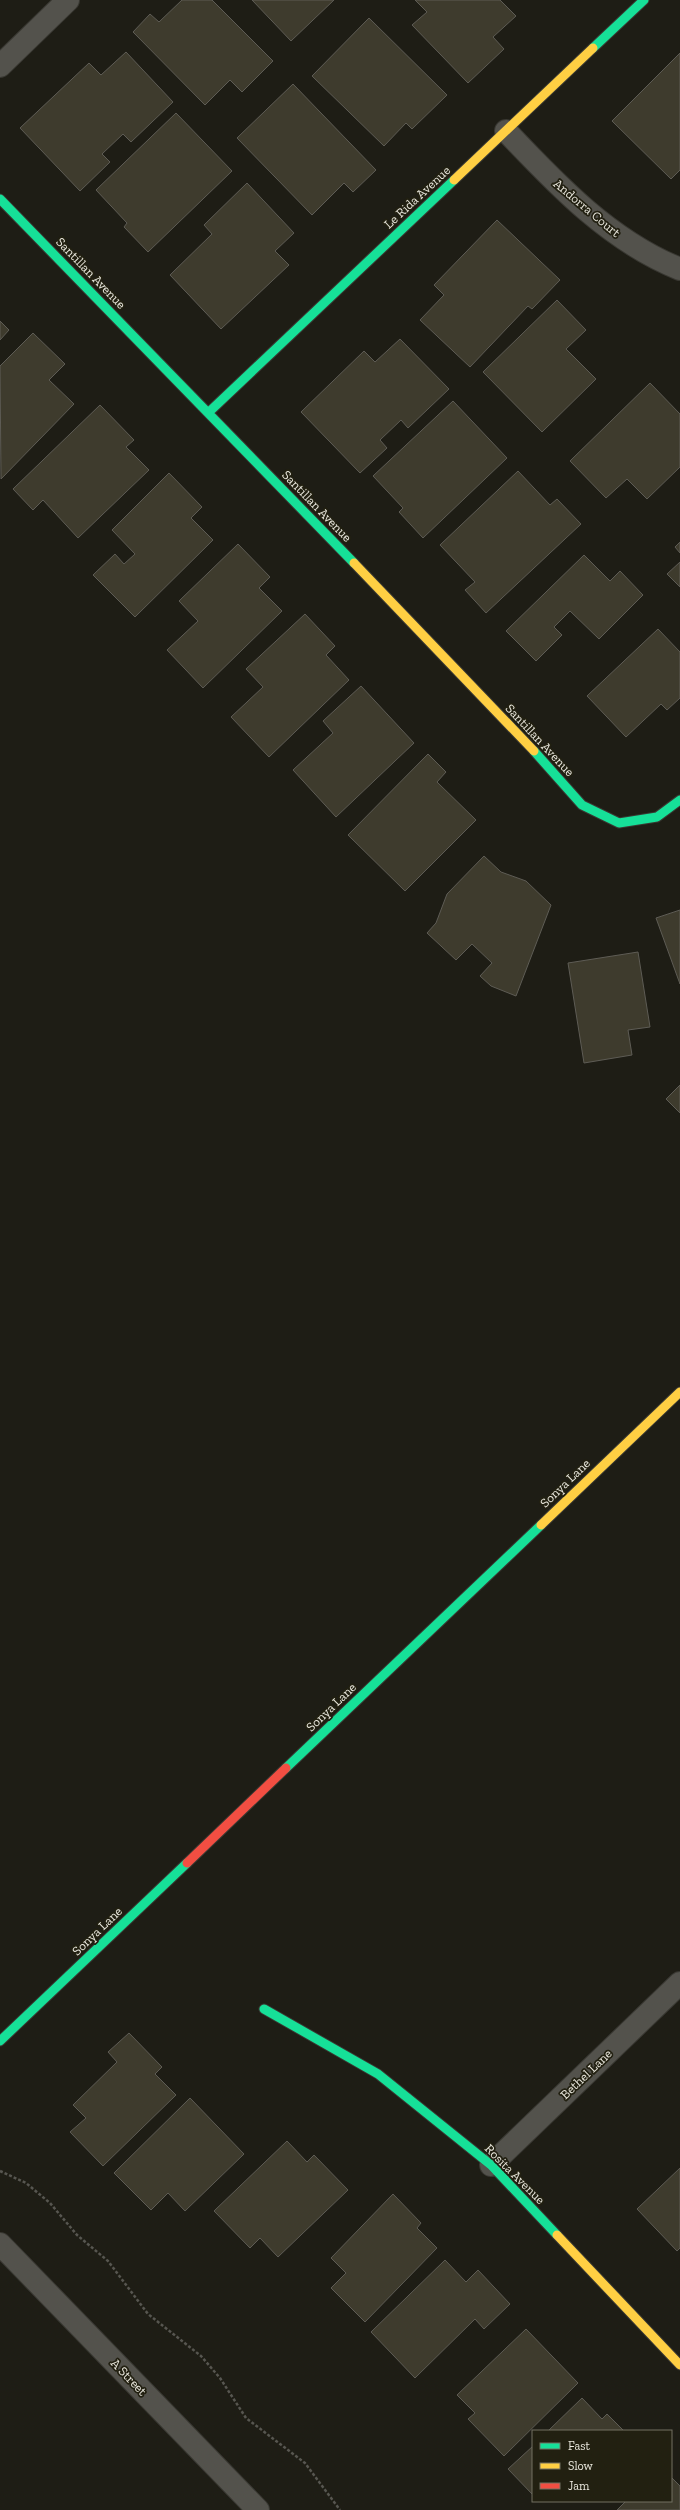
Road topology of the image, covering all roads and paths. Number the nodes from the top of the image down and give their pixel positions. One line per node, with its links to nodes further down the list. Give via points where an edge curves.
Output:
1 (68, 0): 3 (street)
2 (644, 0): 4 (street, Le Rida Avenue)
3 (0, 66)
4 (506, 131): 6 (street, Andorra Court, via 553,181 608,228 651,257); 7 (street, Le Rida Avenue)
5 (0, 199): 7 (street, Santillan Avenue)
6 (680, 269)
7 (209, 412): 8 (street, Santillan Avenue, via 550,768 582,805 619,823 657,817)
8 (680, 800)
9 (680, 1392): 12 (street, Sonya Lane)
10 (680, 1983): 13 (street, Bethel Lane)
11 (264, 2009): 13 (street, Rosita Avenue, via 378,2074)
12 (0, 2041)
13 (491, 2165): 16 (street, Rosita Avenue)
14 (0, 2171): 18 (path, via 26,2183 50,2203 77,2235 108,2261 148,2314 201,2356 220,2378 246,2418 305,2463)
15 (0, 2244): 17 (street, A Street)
16 (680, 2365)
17 (258, 2510)
18 (340, 2510)

